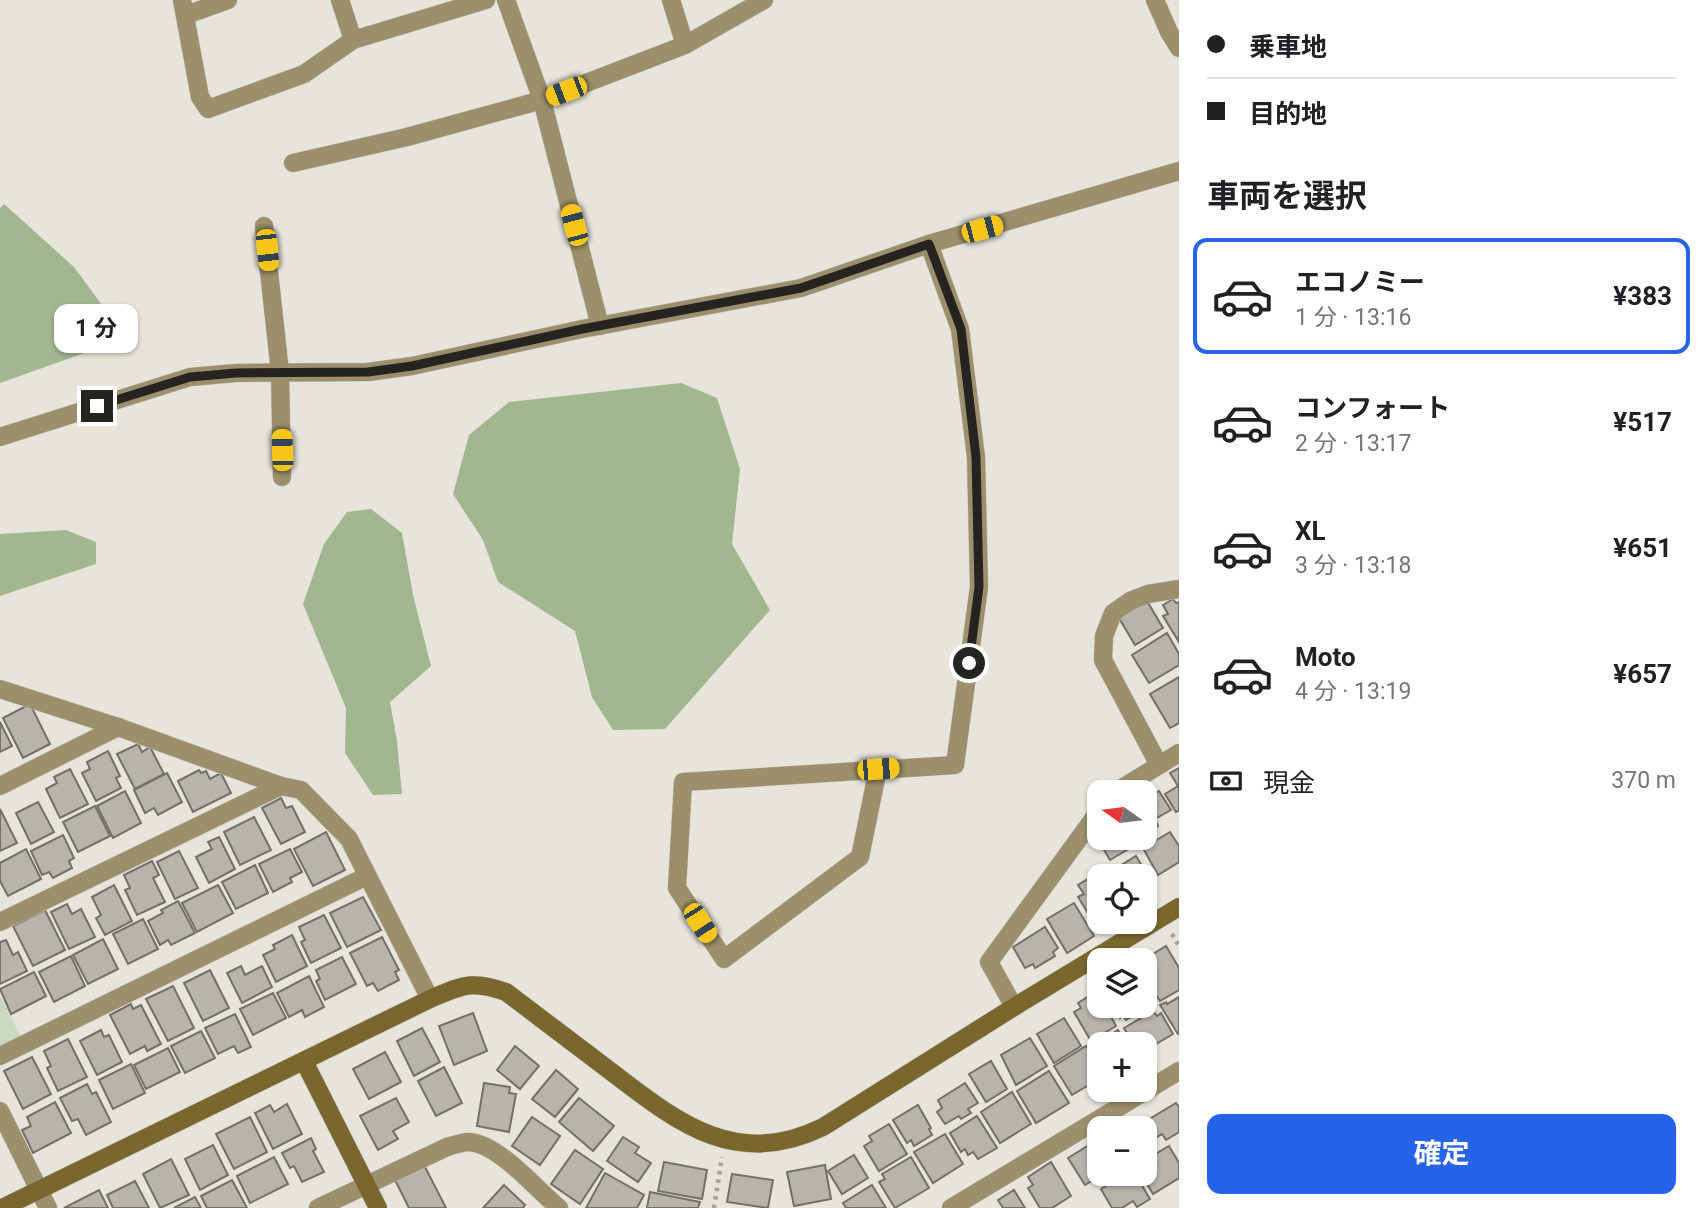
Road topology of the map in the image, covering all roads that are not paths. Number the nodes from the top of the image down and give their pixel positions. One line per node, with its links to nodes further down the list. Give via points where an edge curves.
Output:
1 (228, 0): 8 (street)
2 (340, 0): 9 (street)
3 (486, 0): 9 (street)
4 (506, 0): 12 (street)
5 (671, 0): 10 (street)
6 (764, 0): 10 (street)
7 (1155, 0): 11 (street)
8 (184, 7): 9 (street, via 200,97 208,109 304,74)
9 (353, 40)
10 (685, 45): 12 (street)
11 (1179, 48)
12 (542, 100): 13 (street); 17 (street)
13 (293, 163)
14 (1179, 171): 16 (street)
15 (264, 226): 18 (street)
16 (929, 244): 17 (street, via 801,288); 26 (street, via 961,329 976,457 979,587 955,765)
17 (600, 326): 18 (street, via 412,366 368,372)
18 (279, 372): 19 (street, via 190,377); 20 (street)
19 (0, 438)
20 (282, 477)
21 (1179, 589): 25 (street, via 1130,601 1113,613 1104,636 1103,660)
22 (0, 689): 23 (street)
23 (118, 727): 28 (street); 29 (street)
24 (1179, 753): 25 (street)
25 (1159, 765): 27 (street)
26 (878, 769): 26 (street, via 860,857 724,959 677,888 683,782)
27 (1135, 780)
28 (0, 786)
29 (281, 786): 31 (street, via 301,790 349,839); 33 (street)
30 (1087, 827): 35 (street, via 989,962)
31 (367, 876): 34 (street); 36 (street)
32 (1179, 907): 35 (street)
33 (0, 922)
34 (430, 999): 35 (street, via 460,986 483,984 506,992 681,1123 752,1143 803,1137 823,1127); 37 (street)
35 (1014, 1007)
36 (0, 1056)
37 (304, 1061): 40 (street); 41 (street)
38 (1179, 1071): 47 (street)
39 (0, 1111): 41 (street)
40 (366, 1184): 44 (street); 45 (street); 46 (street, via 468,1142 494,1152)
41 (39, 1190): 42 (street); 43 (street)
42 (2, 1208)
43 (48, 1208)
44 (318, 1208)
45 (378, 1208)
46 (559, 1208)
47 (951, 1208)

